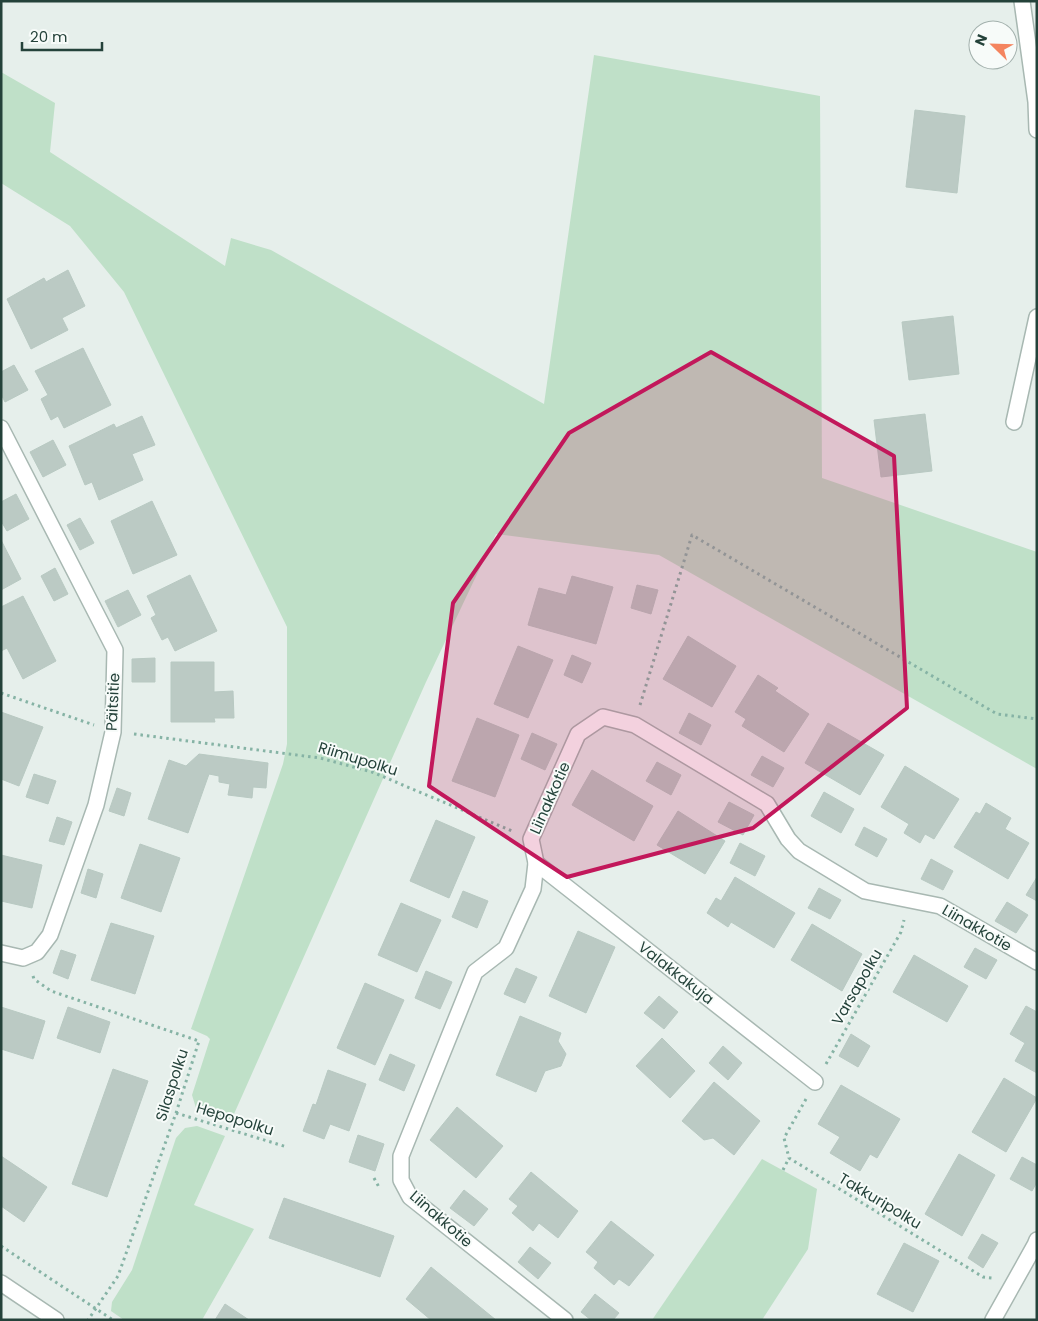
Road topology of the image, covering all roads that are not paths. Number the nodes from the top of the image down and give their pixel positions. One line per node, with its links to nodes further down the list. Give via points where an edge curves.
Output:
1 (1022, 1): 2 (street)
2 (1037, 130)
3 (1037, 317): 4 (street)
4 (1014, 422)
5 (1, 428): 7 (street, Päitsitie, via 115,650 113,732 96,805 50,935 37,952 23,958)
6 (536, 863): 8 (street, Liinakkotie, via 531,839 578,734 603,717 635,725 767,804 799,851 865,891 940,906); 9 (street, Valakkakuja); 13 (street, Liinakkotie, via 533,889 506,948 475,972 401,1156 401,1180 410,1197)
7 (1, 954)
8 (1037, 962)
9 (816, 1082)
10 (1037, 1240): 14 (street)
11 (1, 1284): 12 (street)
12 (56, 1320)
13 (565, 1320)
14 (993, 1320)

